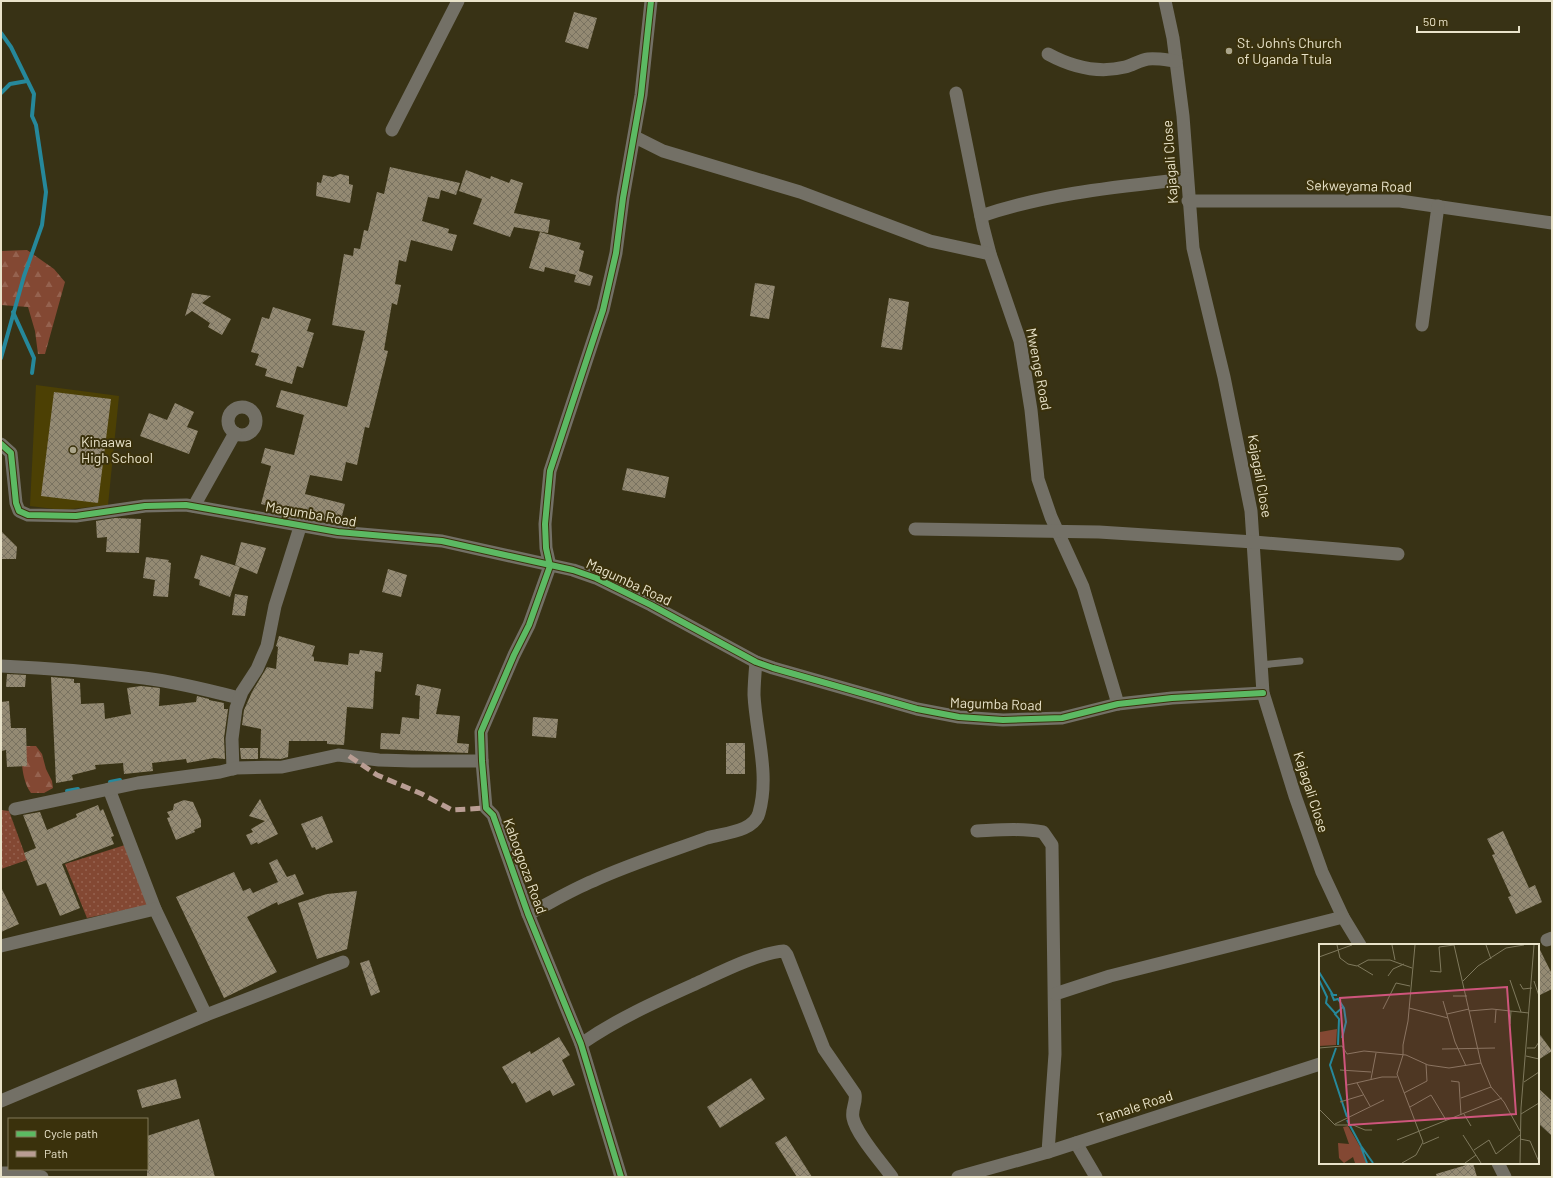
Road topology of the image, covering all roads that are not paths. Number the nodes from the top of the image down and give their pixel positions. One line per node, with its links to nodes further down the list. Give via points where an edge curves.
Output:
1 (458, 1): 7 (street)
2 (651, 1): 8 (street)
3 (1165, 1): 5 (street, Kajagali Close)
4 (1048, 54): 5 (street, via 1086,69 1107,70 1127,67 1149,59)
5 (1176, 61): 9 (street, Kajagali Close)
6 (956, 93): 12 (street, Mwenge Road)
7 (392, 130)
8 (635, 137): 14 (street, via 663,151 800,192 930,241); 24 (street, via 604,310 550,471 545,524)
9 (1187, 179): 10 (street, Kajagali Close); 12 (street, via 1073,192)
10 (1188, 201): 11 (street, Sekweyama Road, via 1400,200); 22 (street, Kajagali Close, via 1193,248 1224,377 1251,511)
11 (1438, 206): 13 (street, Sekweyama Road); 15 (street)
12 (981, 216): 14 (street, Mwenge Road)
13 (1552, 223)
14 (990, 254): 21 (street, Mwenge Road, via 1020,341 1038,479)
15 (1422, 325)
16 (235, 433): 18 (street)
17 (1, 444): 18 (street, Magumba Road, via 12,453 16,504 19,511 28,515 76,516 167,504)
18 (194, 506): 19 (street, Magumba Road)
19 (301, 524): 24 (street, Magumba Road, via 338,532 442,541); 30 (street, via 275,606 267,646 257,669)
20 (915, 529): 21 (street)
21 (1058, 532): 22 (street, via 1099,532); 31 (street, Mwenge Road, via 1083,587)
22 (1254, 542): 23 (street); 27 (street, Kajagali Close)
23 (1398, 554)
24 (550, 566): 26 (street, Magumba Road, via 596,578); 32 (street, Kaboggoza Road, via 528,625 481,732)
25 (1300, 661): 27 (lane)
26 (756, 662): 31 (street, Magumba Road, via 917,710 959,717 1003,720 1062,718); 38 (street, via 754,695 762,755 762,798 759,815 755,820 745,828 709,837 592,881)
27 (1261, 665): 29 (street, Kajagali Close)
28 (1, 666): 30 (street, via 73,670 144,678 192,686)
29 (1263, 693): 31 (street, Magumba Road); 39 (street, Kajagali Close, via 1322,872)
30 (239, 698): 33 (street, via 232,739)
31 (1118, 704)
32 (482, 761): 33 (street, via 412,762 338,755 282,767 250,766); 38 (street, Kaboggoza Road, via 486,808 494,814)
33 (234, 769): 34 (street)
34 (108, 789): 35 (street); 37 (street)
35 (15, 809)
36 (977, 831): 43 (street, via 1033,830 1043,832 1049,838 1052,845)
37 (155, 909): 41 (street); 44 (street)
38 (528, 914): 45 (street, Kaboggoza Road)
39 (1343, 917): 40 (street, Kajagali Close); 43 (street, via 1110,976)
40 (1359, 944)
41 (1, 946)
42 (343, 962): 44 (street)
43 (1055, 994): 49 (street, via 1055,1054)
44 (206, 1015): 47 (street)
45 (581, 1044): 53 (street, Kaboggoza Road); 54 (street, via 623,1017 723,971 757,958 784,952 824,1050 855,1094 853,1117 857,1128)
46 (1319, 1064): 48 (street, Tamale Road)
47 (1, 1101)
48 (1076, 1143): 49 (street, Tamale Road); 56 (street)
49 (1048, 1152): 55 (street, Tamale Road)
50 (1498, 1164): 57 (street)
51 (1, 1173): 52 (street)
52 (42, 1177)
53 (621, 1177)
54 (892, 1177)
55 (958, 1177)
56 (1096, 1177)
57 (1505, 1177)

